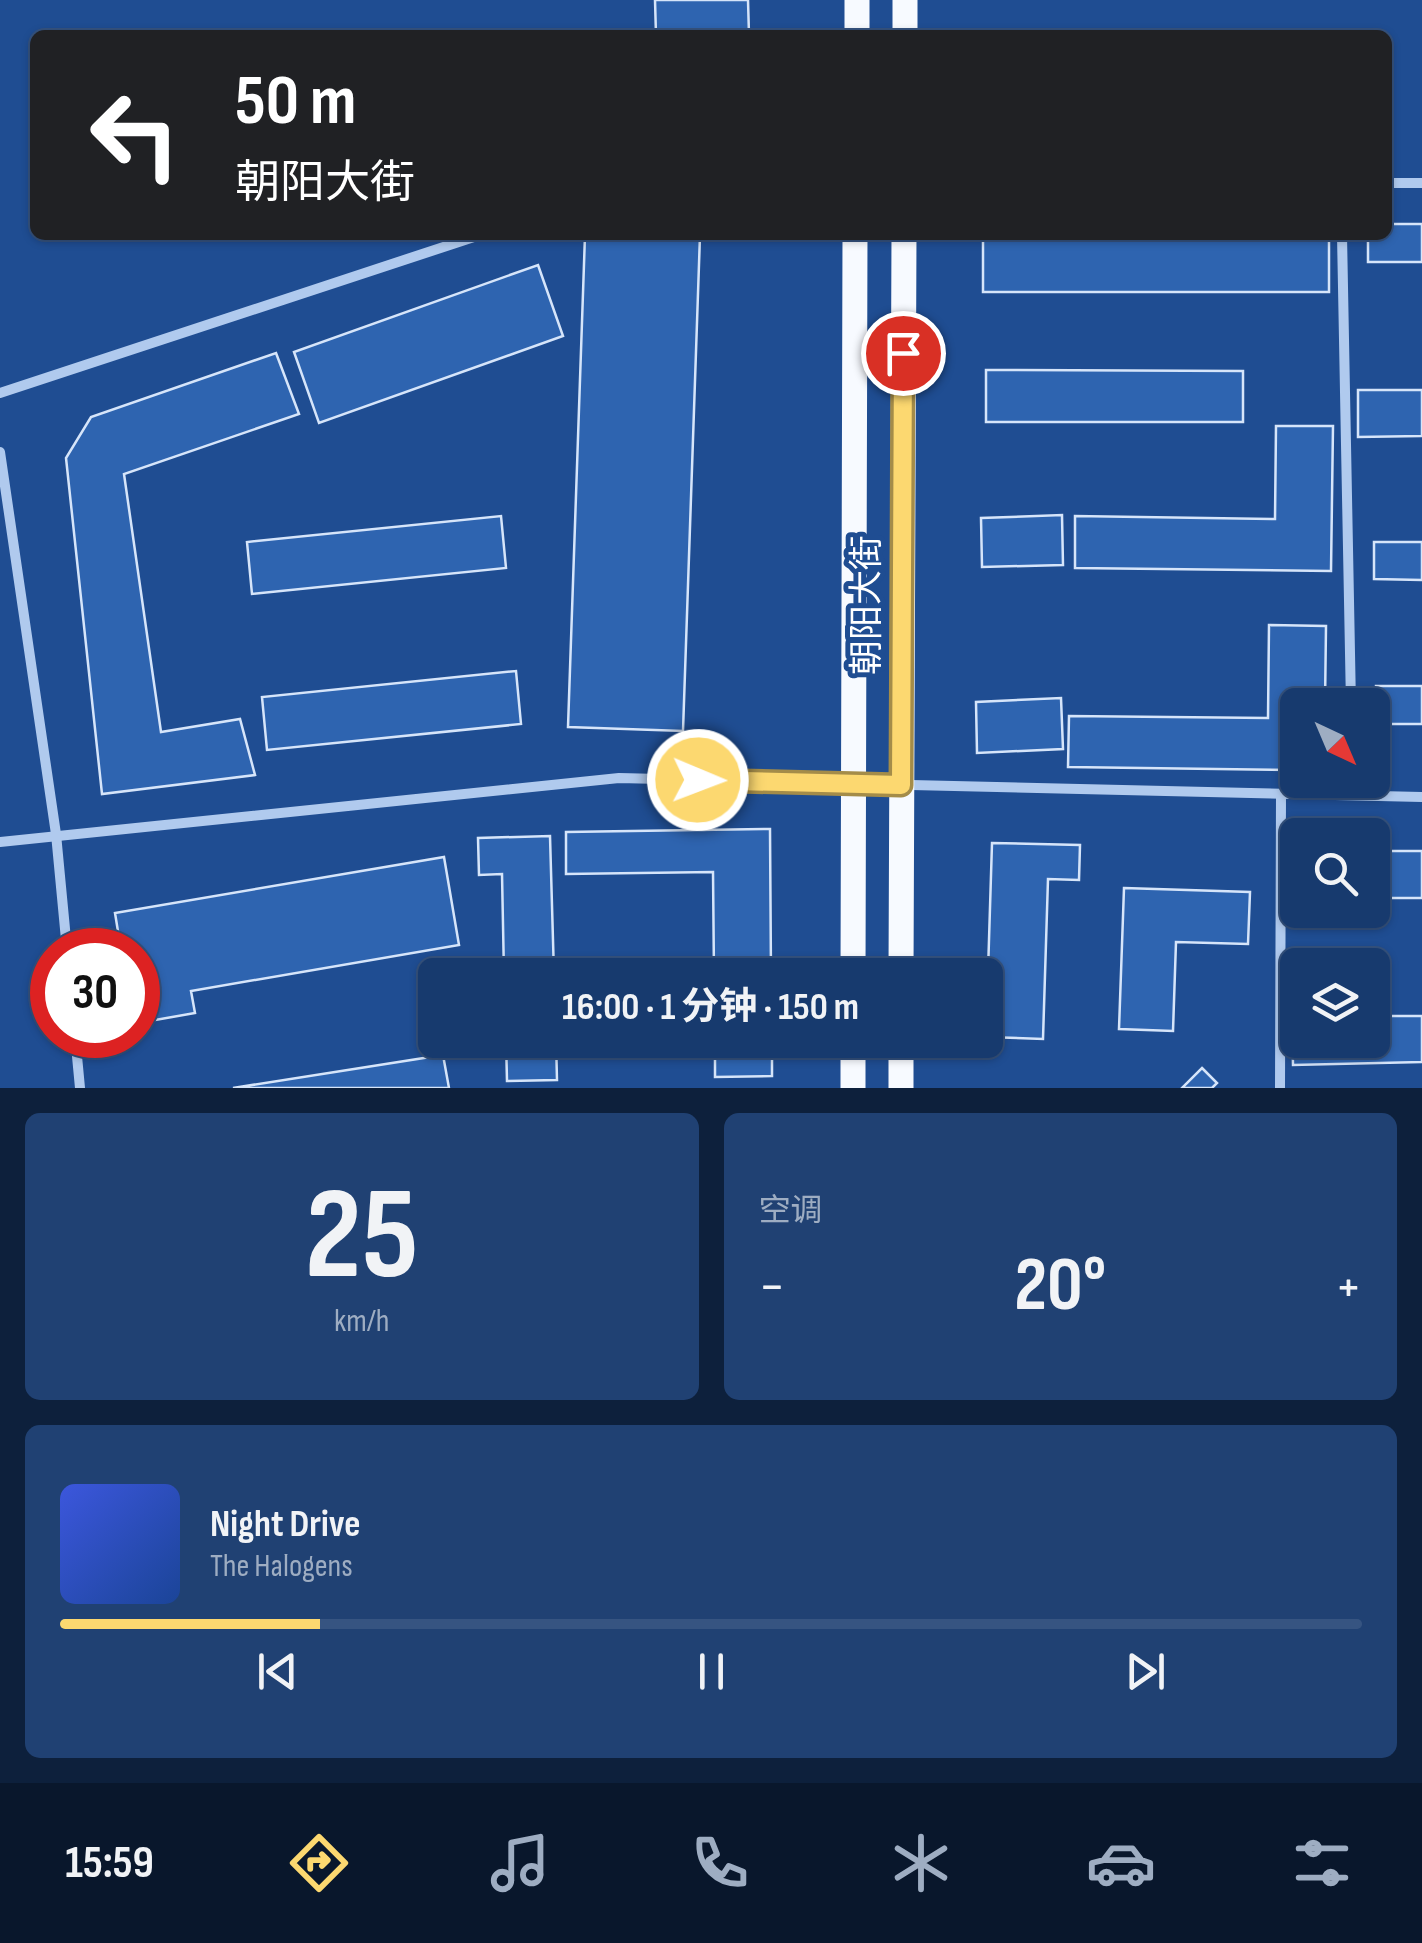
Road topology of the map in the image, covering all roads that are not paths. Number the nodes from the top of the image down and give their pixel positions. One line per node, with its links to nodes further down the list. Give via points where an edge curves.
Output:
1 (857, 0): 3 (main road)
2 (906, 0): 4 (main road)
3 (857, 30)
4 (905, 30)
5 (1392, 182): 6 (street)
6 (1422, 183)
7 (465, 240): 11 (street)
8 (856, 240): 14 (main road, 朝阳大街)
9 (904, 240): 15 (main road, 朝阳大街)
10 (1342, 240): 13 (street)
11 (0, 393)
12 (0, 452): 20 (street)
13 (1351, 688)
14 (854, 784): 15 (street); 20 (street, via 619,778); 23 (main road, 朝阳大街)
15 (901, 785): 16 (street); 24 (main road, 朝阳大街)
16 (1280, 794)
17 (1390, 797): 18 (street)
18 (1422, 797)
19 (1282, 798): 31 (street)
20 (56, 834): 21 (street); 22 (street)
21 (0, 842)
22 (65, 928)
23 (853, 958)
24 (901, 958)
25 (77, 1058): 28 (street)
26 (853, 1058): 29 (main road)
27 (901, 1058): 30 (main road)
28 (80, 1088)
29 (853, 1088)
30 (901, 1088)
31 (1280, 1088)

